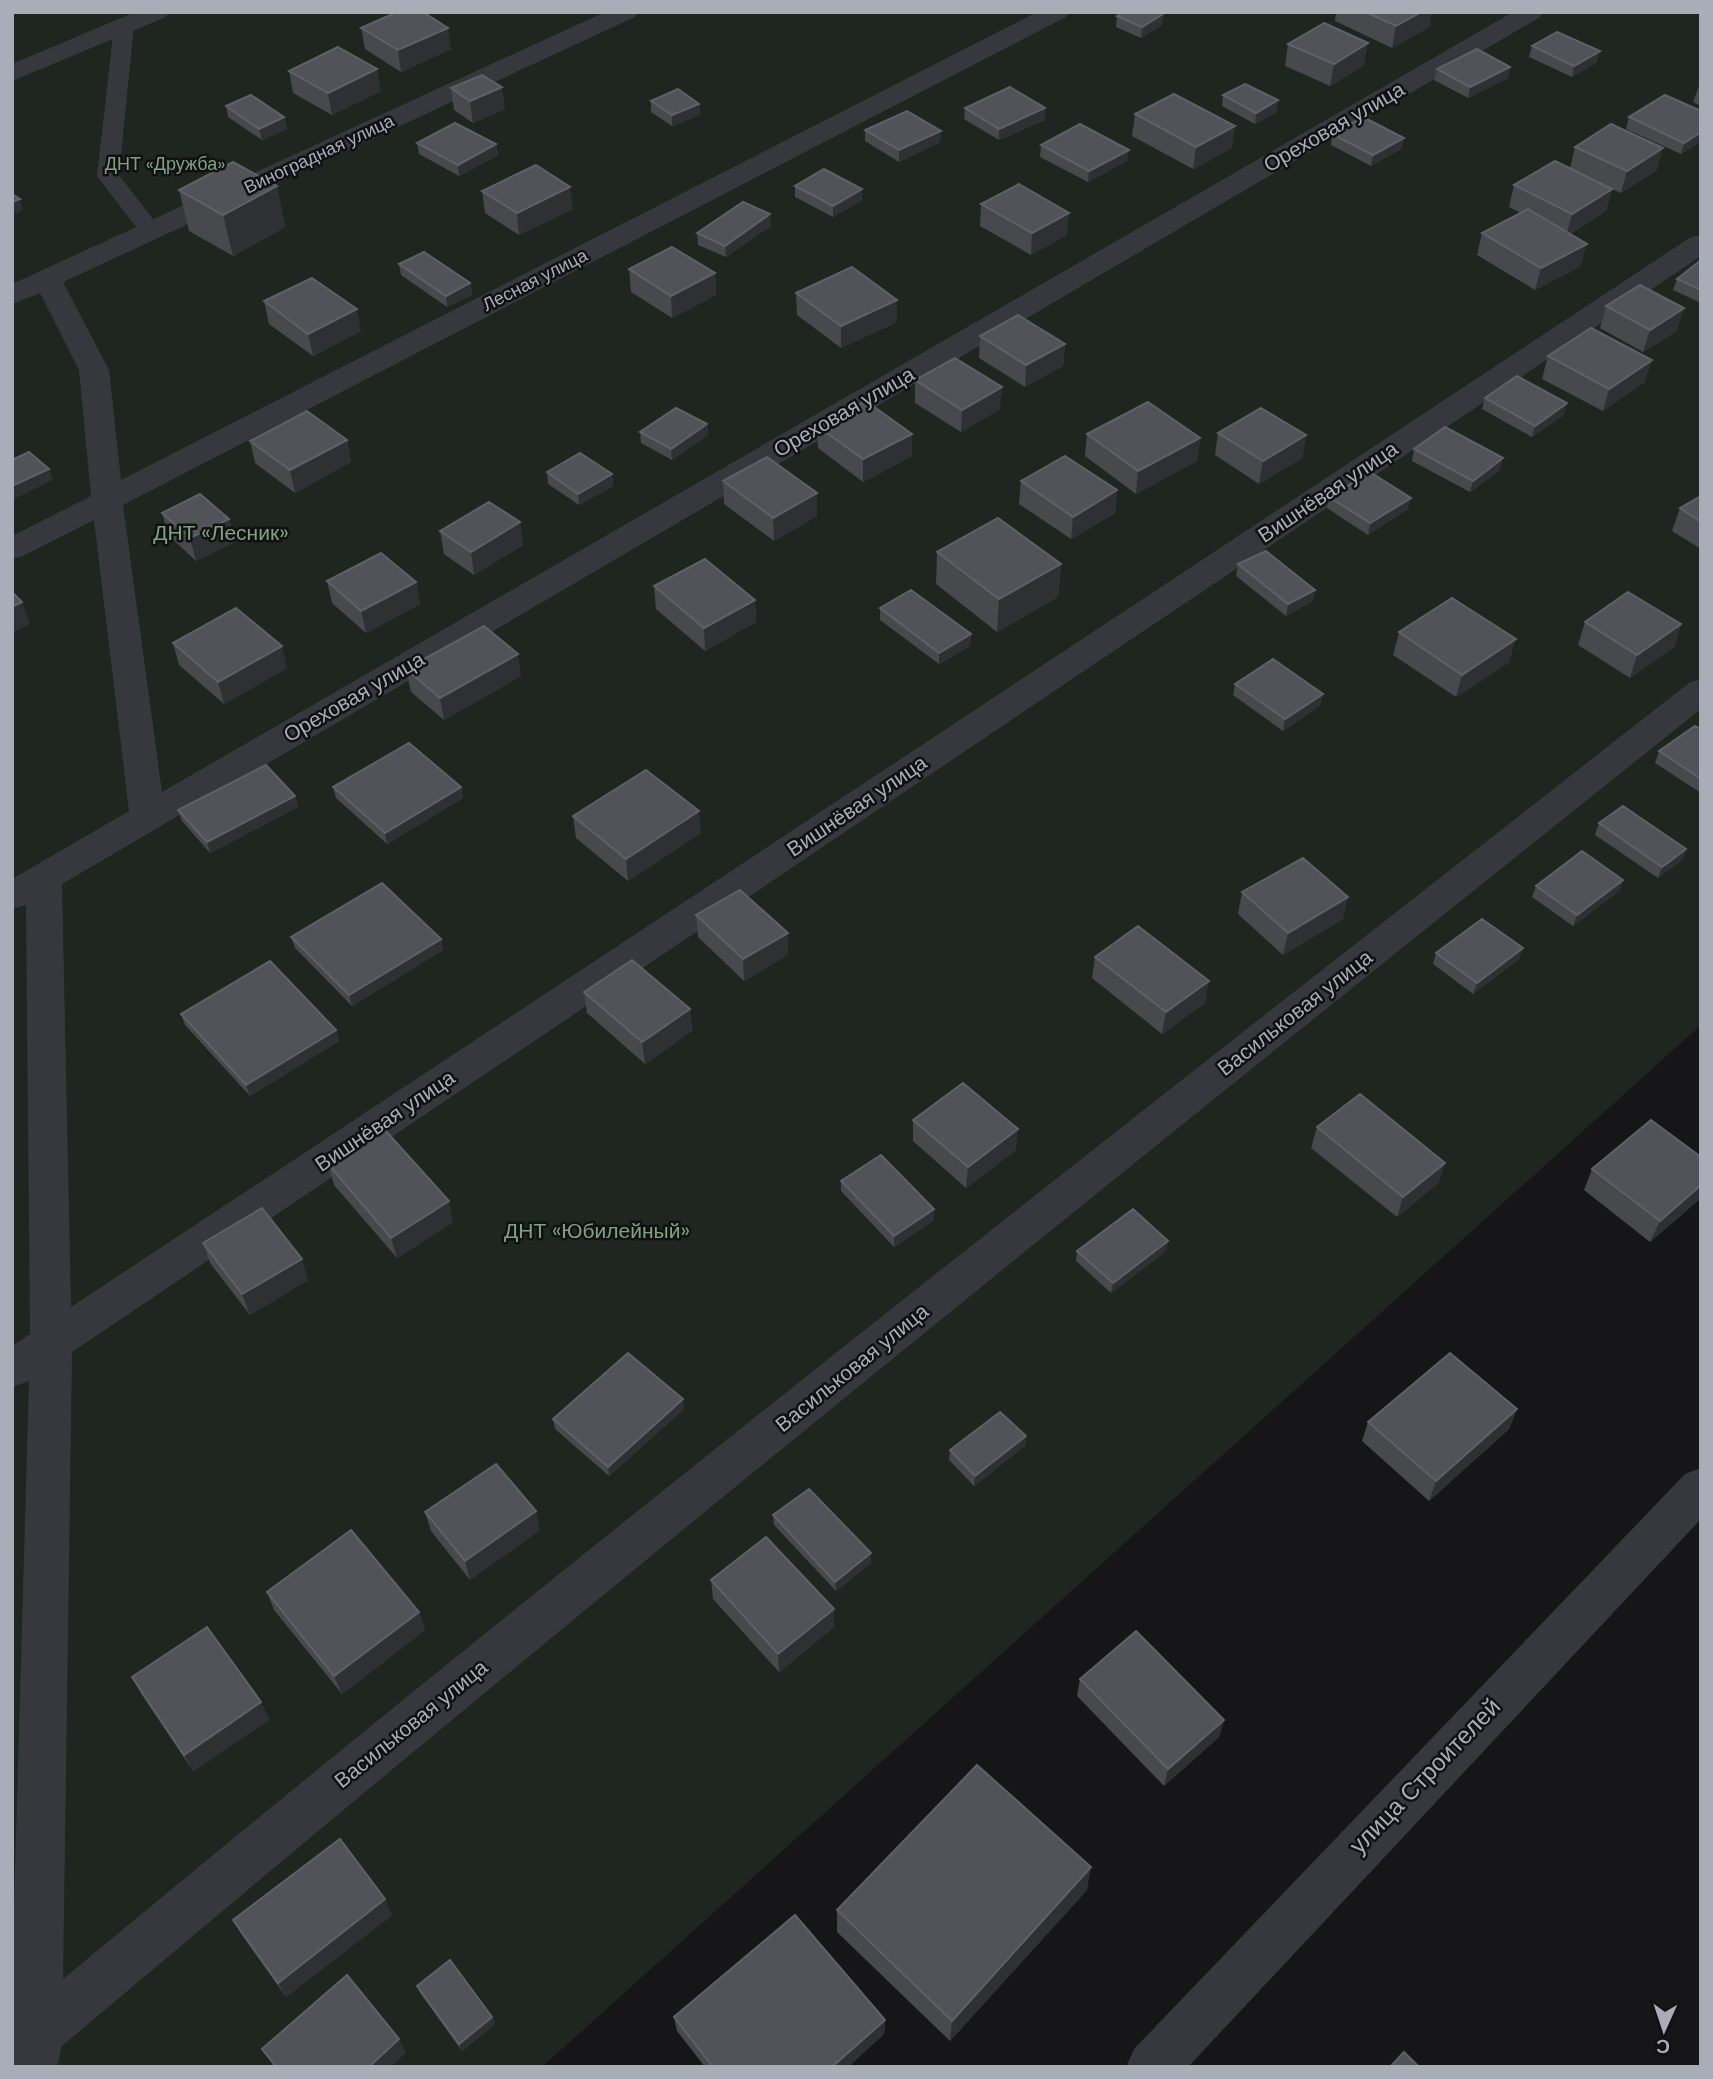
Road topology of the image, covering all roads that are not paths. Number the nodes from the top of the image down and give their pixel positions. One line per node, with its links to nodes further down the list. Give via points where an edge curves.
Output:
1 (157, 12): 5 (street)
2 (626, 12): 7 (street, Виноградная улица)
3 (1057, 12): 11 (street, Лесная улица)
4 (1531, 12): 14 (street, Ореховая улица)
5 (124, 26): 6 (street); 7 (lane, via 108,176)
6 (12, 73)
7 (151, 231): 9 (street, Виноградная улица)
8 (1701, 243): 16 (street, Вишнёвая улица)
9 (47, 279): 10 (street, Виноградная улица); 11 (street, via 94,370)
10 (12, 295)
11 (107, 500): 12 (street, Лесная улица); 14 (street)
12 (12, 549)
13 (1701, 691): 19 (street, Васильковая улица, via 1184,1100 385,1745)
14 (148, 817): 15 (street, Ореховая улица)
15 (28, 886): 16 (street)
16 (51, 1344): 17 (street, Вишнёвая улица); 19 (street)
17 (12, 1369)
18 (1701, 1488): 20 (street, улица Строителей)
19 (28, 2053)
20 (1152, 2067)

